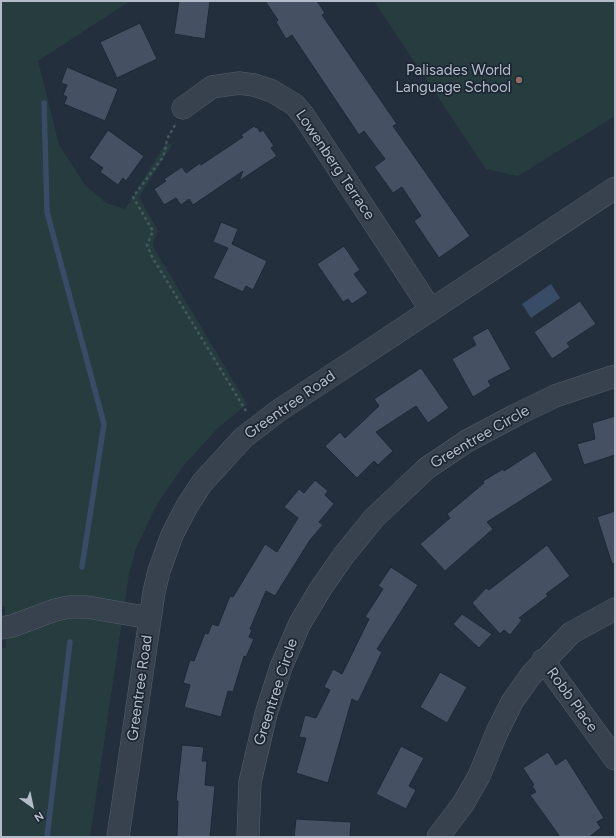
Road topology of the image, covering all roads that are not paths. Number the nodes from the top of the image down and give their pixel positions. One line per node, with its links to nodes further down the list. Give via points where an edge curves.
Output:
1 (183, 108): 3 (street, Lowenberg Terrace, via 212,87 239,83 272,91 295,105)
2 (615, 188): 3 (street, Greentree Road)
3 (431, 310): 6 (street, Greentree Road, via 256,426 230,450 209,474 187,506 163,559)
4 (615, 376): 11 (street, Greentree Circle, via 555,396 516,415 468,441 427,468 374,518 344,555 300,623 281,667 266,714 250,782)
5 (615, 609): 8 (street, via 571,633)
6 (150, 618): 7 (street, via 87,607 69,607); 10 (street, Greentree Road)
7 (1, 628)
8 (543, 660): 9 (street, Robb Place); 12 (street, via 512,702 479,776 466,799)
9 (615, 760)
10 (118, 837)
11 (248, 837)
12 (438, 837)

